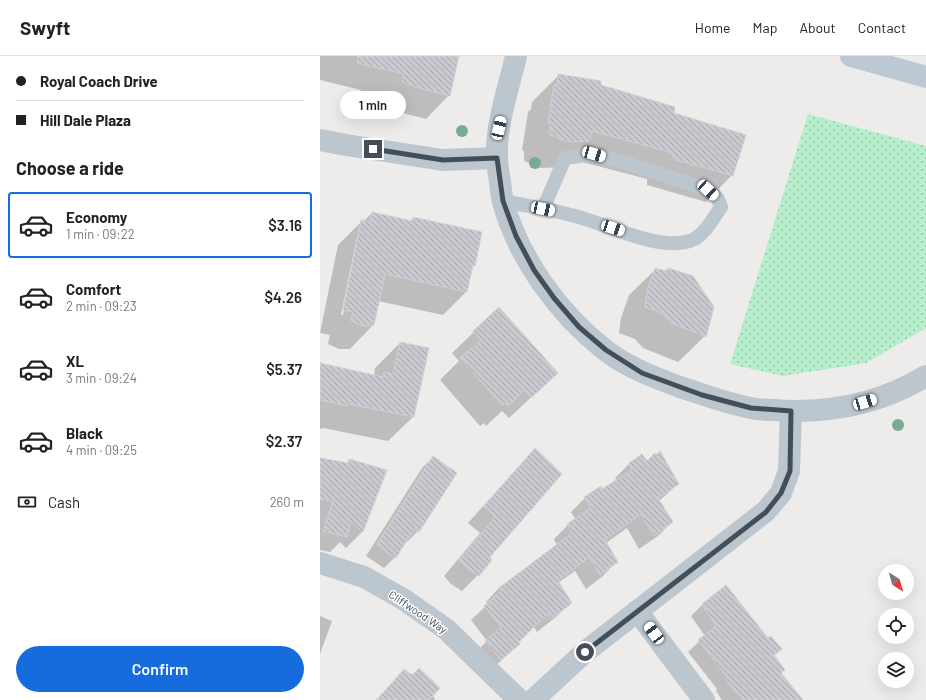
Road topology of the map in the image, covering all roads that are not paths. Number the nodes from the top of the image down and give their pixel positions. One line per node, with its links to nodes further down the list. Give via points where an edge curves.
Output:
1 (516, 56): 5 (street, via 499,128)
2 (851, 56): 3 (main road)
3 (926, 77)
4 (320, 140): 5 (street, via 443,160)
5 (497, 158): 6 (street)
6 (503, 201): 7 (lane); 9 (street, via 516,236 534,270 579,327 606,350 642,373 702,395 751,408)
7 (543, 209): 7 (lane, via 574,216 638,237 668,243 691,241 703,233 721,208 718,199 708,190 594,154 566,158)
8 (926, 376): 9 (street, via 888,394 853,405 821,411)
9 (791, 411): 11 (street, via 790,471 781,493 766,512 748,527)
10 (320, 563): 12 (street, Cliffwood Way, via 364,577 403,599 446,629)
11 (637, 611): 13 (street, via 585,652); 14 (street)
12 (519, 700)
13 (533, 700)
14 (704, 700)

